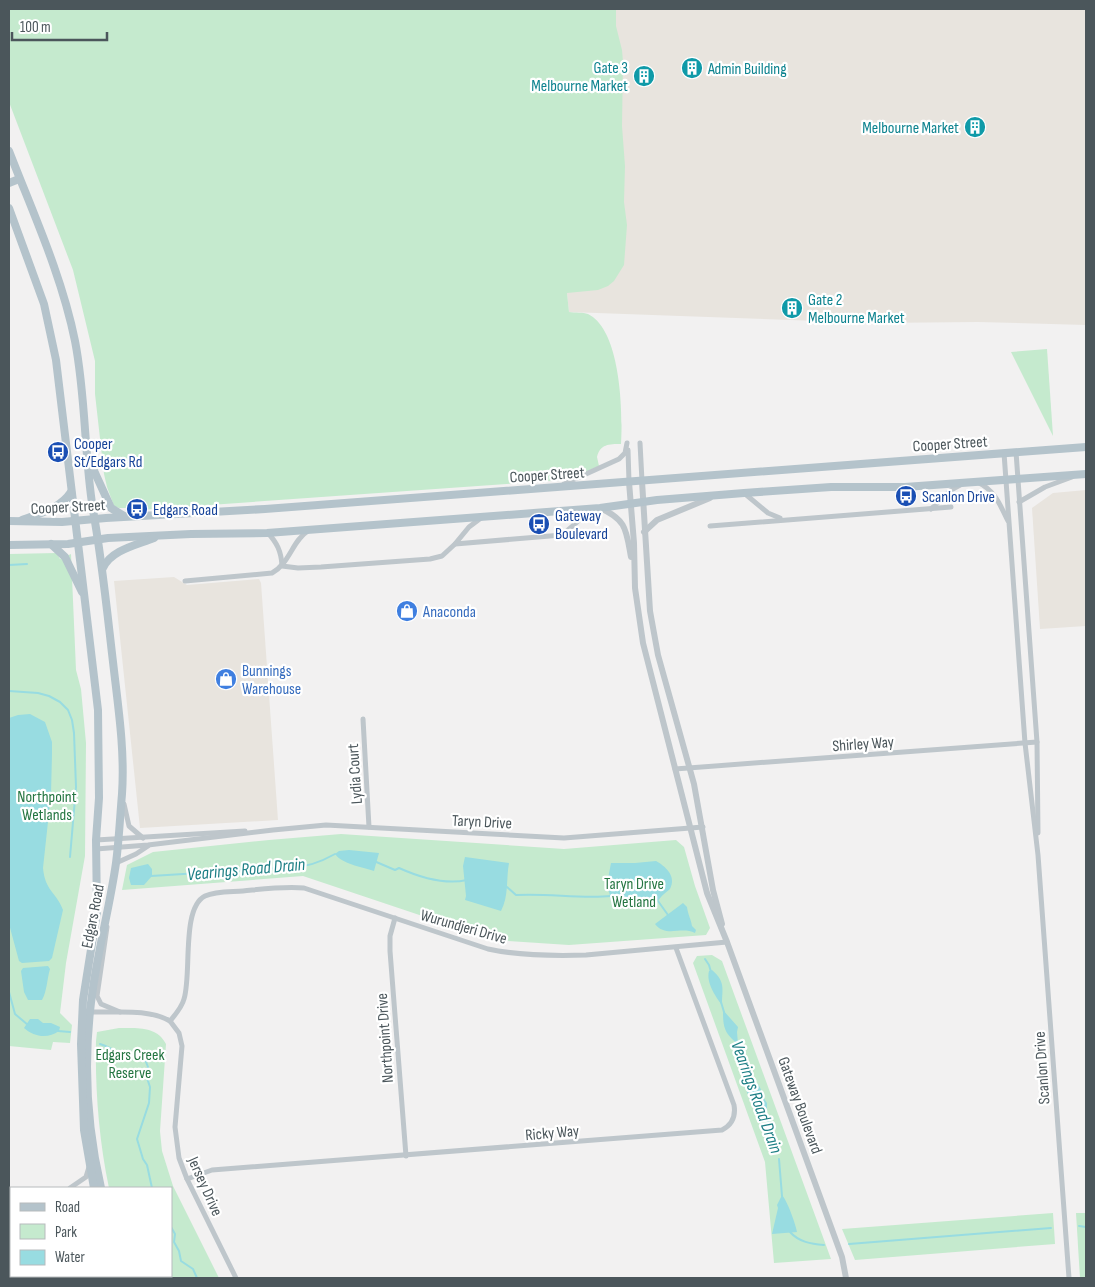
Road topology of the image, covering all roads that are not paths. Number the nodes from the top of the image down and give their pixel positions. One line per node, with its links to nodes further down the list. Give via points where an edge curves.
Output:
1 (9, 151): 2 (main road, Edgars Road)
2 (19, 179): 3 (main road); 9 (main road, Edgars Road, via 72,326 81,376)
3 (9, 183)
4 (9, 208): 18 (main road, Edgars Road, via 52,336)
5 (640, 443): 13 (street)
6 (1086, 447): 7 (main road, Cooper Street)
7 (1016, 452): 8 (main road, Cooper Street); 11 (street, Scanlon Drive)
8 (1004, 453): 12 (street, Scanlon Drive); 13 (main road, Cooper Street)
9 (87, 454): 29 (main road, via 110,508); 30 (main road, Edgars Road)
10 (1083, 474): 11 (main road); 22 (street, via 1045,487)
11 (1018, 479): 12 (main road); 22 (street, Scanlon Drive)
12 (1006, 480): 15 (main road); 35 (street, Scanlon Drive)
13 (642, 481): 14 (main road, Cooper Street); 21 (street, Gateway Boulevard)
14 (629, 482): 17 (main road, Cooper Street); 17 (street, via 628,442 619,459); 23 (street, Gateway Boulevard)
15 (976, 482): 16 (main road); 35 (street, Scanlon Drive, via 993,493)
16 (965, 483): 19 (main road); 27 (street, via 951,490)
17 (556, 487): 29 (main road, Cooper Street)
18 (72, 492): 33 (main road, via 59,505); 34 (main road, Edgars Road)
19 (744, 493): 20 (main road); 31 (street, via 768,513)
20 (716, 495): 21 (main road); 38 (street, via 657,520)
21 (642, 502): 23 (main road); 38 (street, Gateway Boulevard)
22 (1019, 502): 56 (street, Scanlon Drive)
23 (631, 504): 26 (main road); 50 (street, Gateway Boulevard)
24 (952, 507): 27 (street)
25 (591, 508): 26 (main road); 28 (main road); 41 (street)
26 (600, 508): 50 (street, via 622,522)
27 (931, 509): 31 (street)
28 (483, 516): 37 (main road); 46 (street)
29 (126, 517): 30 (main road, Cooper Street)
30 (95, 519): 34 (main road, Cooper Street); 43 (main road, Edgars Road)
31 (786, 519): 36 (street)
32 (9, 521): 33 (main road, Cooper Street)
33 (18, 522): 34 (main road, Cooper Street)
34 (74, 522): 44 (main road, Edgars Road)
35 (1010, 524): 57 (street, Scanlon Drive)
36 (710, 526)
37 (309, 530): 39 (main road); 48 (street, via 296,541)
38 (644, 532): 53 (street, Gateway Boulevard, via 650,611)
39 (268, 533): 42 (main road); 48 (street, via 278,546)
40 (583, 534): 41 (street)
41 (562, 535): 46 (street)
42 (158, 536): 43 (main road); 49 (main road, via 112,556)
43 (99, 540): 44 (main road); 49 (main road, Edgars Road)
44 (78, 543): 45 (main road); 52 (main road, Edgars Road)
45 (51, 544): 47 (main road); 52 (main road, via 65,557)
46 (455, 544): 48 (street, via 442,556 430,559 322,567)
47 (9, 545)
48 (282, 566): 51 (street, via 268,575)
49 (103, 568): 60 (main road, Edgars Road, via 121,742)
50 (633, 568): 54 (street, Gateway Boulevard)
51 (185, 581)
52 (84, 596): 67 (main road, Edgars Road, via 98,710)
53 (658, 655): 54 (street); 58 (street, Gateway Boulevard)
54 (646, 659): 59 (street, Gateway Boulevard)
55 (363, 719): 61 (street, Lydia Court)
56 (1037, 742): 57 (street, Shirley Way); 71 (street, Scanlon Drive)
57 (1025, 743): 58 (street, Shirley Way); 71 (street, Scanlon Drive)
58 (690, 767): 59 (street, Shirley Way); 62 (street, Gateway Boulevard)
59 (675, 769): 63 (street, Gateway Boulevard)
60 (122, 794): 65 (street, via 129,826); 66 (main road, Edgars Road)
61 (369, 827): 63 (street, Taryn Drive, via 564,838); 64 (street, Taryn Drive, via 326,825)
62 (703, 827): 63 (street, Taryn Drive); 75 (street, Gateway Boulevard, via 713,890)
63 (690, 829): 75 (street, Gateway Boulevard, via 706,893)
64 (273, 830): 65 (street, Taryn Drive); 68 (street, Taryn Drive)
65 (143, 838): 66 (street, Taryn Drive)
66 (118, 839): 67 (street, Taryn Drive); 69 (main road, Edgars Road)
67 (96, 840): 70 (main road, Edgars Road)
68 (148, 845): 69 (street, Taryn Drive); 72 (street)
69 (118, 848): 70 (street, Taryn Drive); 72 (main road, Edgars Road)
70 (96, 850): 77 (main road, Edgars Road, via 98,912)
71 (1038, 855): 88 (street, Scanlon Drive)
72 (116, 863): 73 (main road, Edgars Road)
73 (107, 909): 77 (main road, Edgars Road); 78 (street, via 107,933 97,996 101,1004)
74 (395, 918): 76 (street, Wurundjeri Drive, via 501,952 572,955); 79 (street, Wurundjeri Drive, via 304,888 206,896 196,904 191,918 186,993 181,1007); 80 (street, Northpoint Drive, via 390,951)
75 (727, 942): 76 (street, Wurundjeri Drive); 87 (street, Gateway Boulevard, via 842,1257)
76 (676, 948): 80 (street, Ricky Way, via 734,1105 734,1119 726,1128)
77 (87, 1010): 78 (street); 81 (main road, Edgars Road, via 81,1044 82,1106); 84 (main road, Edgars Road, via 89,1103)
78 (120, 1012): 79 (street, via 156,1015)
79 (170, 1021): 82 (street, Jersey Drive, via 181,1039 175,1137)
80 (406, 1156): 82 (street, Ricky Way, via 212,1170)
81 (90, 1165): 83 (street, via 86,1177); 85 (main road, Edgars Road)
82 (187, 1178): 86 (street, Jersey Drive)
83 (71, 1187)
84 (98, 1187)
85 (98, 1187)
86 (236, 1278)
87 (846, 1278)
88 (1069, 1278)

